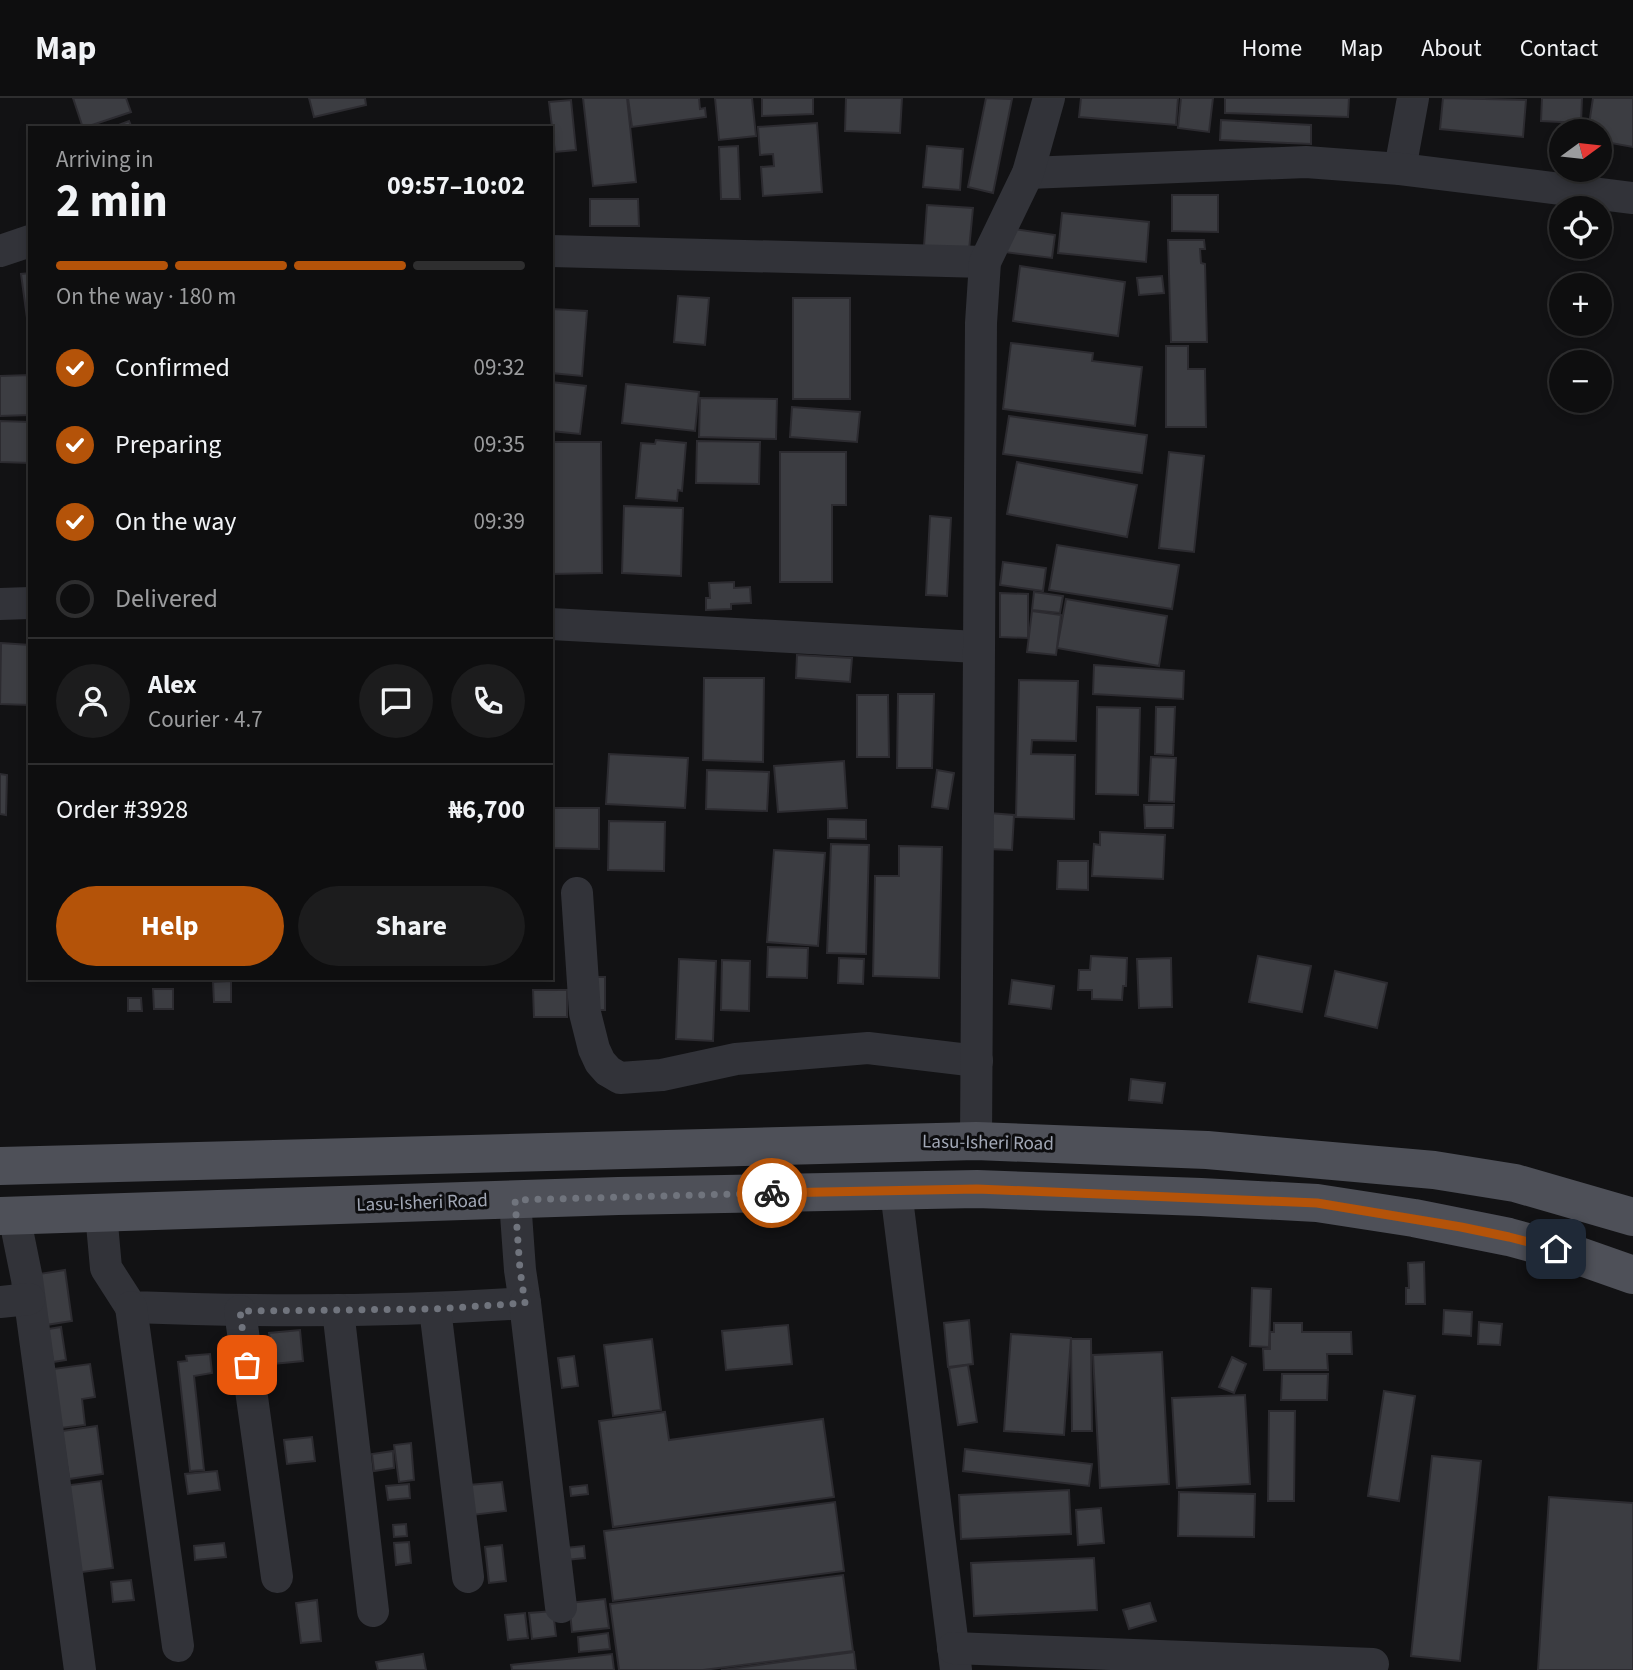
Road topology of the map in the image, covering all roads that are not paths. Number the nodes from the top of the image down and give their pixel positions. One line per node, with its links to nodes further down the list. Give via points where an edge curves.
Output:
1 (1049, 98): 4 (street)
2 (1413, 98): 3 (street)
3 (1400, 169): 4 (street, via 1306,162); 5 (street)
4 (1028, 173): 9 (street)
5 (1633, 198)
6 (28, 242): 7 (street)
7 (0, 251)
8 (553, 251): 9 (street)
9 (985, 262): 13 (street)
10 (28, 603): 11 (street)
11 (0, 604)
12 (553, 624): 13 (street)
13 (977, 647): 15 (street)
14 (576, 893): 15 (street, via 585,1013 600,1062 620,1078 662,1075 736,1059 868,1048)
15 (977, 1061): 16 (street)
16 (976, 1141): 17 (main road, Lasu-Isheri Road); 22 (main road, Lasu-Isheri Road, via 1207,1150 1434,1170 1515,1183)
17 (0, 1166)
18 (896, 1191): 19 (main road, Lasu-Isheri Road); 23 (main road, Lasu-Isheri Road, via 977,1189 1317,1203 1509,1237); 35 (street)
19 (515, 1200): 20 (main road, Lasu-Isheri Road); 25 (street)
20 (101, 1213): 21 (main road, Lasu-Isheri Road); 26 (street, via 106,1268)
21 (7, 1215): 24 (street)
22 (1633, 1217)
23 (1633, 1275)
24 (15, 1301): 37 (street)
25 (525, 1303): 27 (street); 32 (street)
26 (131, 1307): 29 (street); 34 (street)
27 (435, 1309): 28 (street); 31 (street)
28 (338, 1310): 29 (street); 33 (street)
29 (240, 1311): 30 (street)
30 (276, 1577)
31 (468, 1577)
32 (561, 1608)
33 (373, 1611)
34 (178, 1646)
35 (954, 1659): 36 (street)
36 (1373, 1664)
37 (80, 1670)

